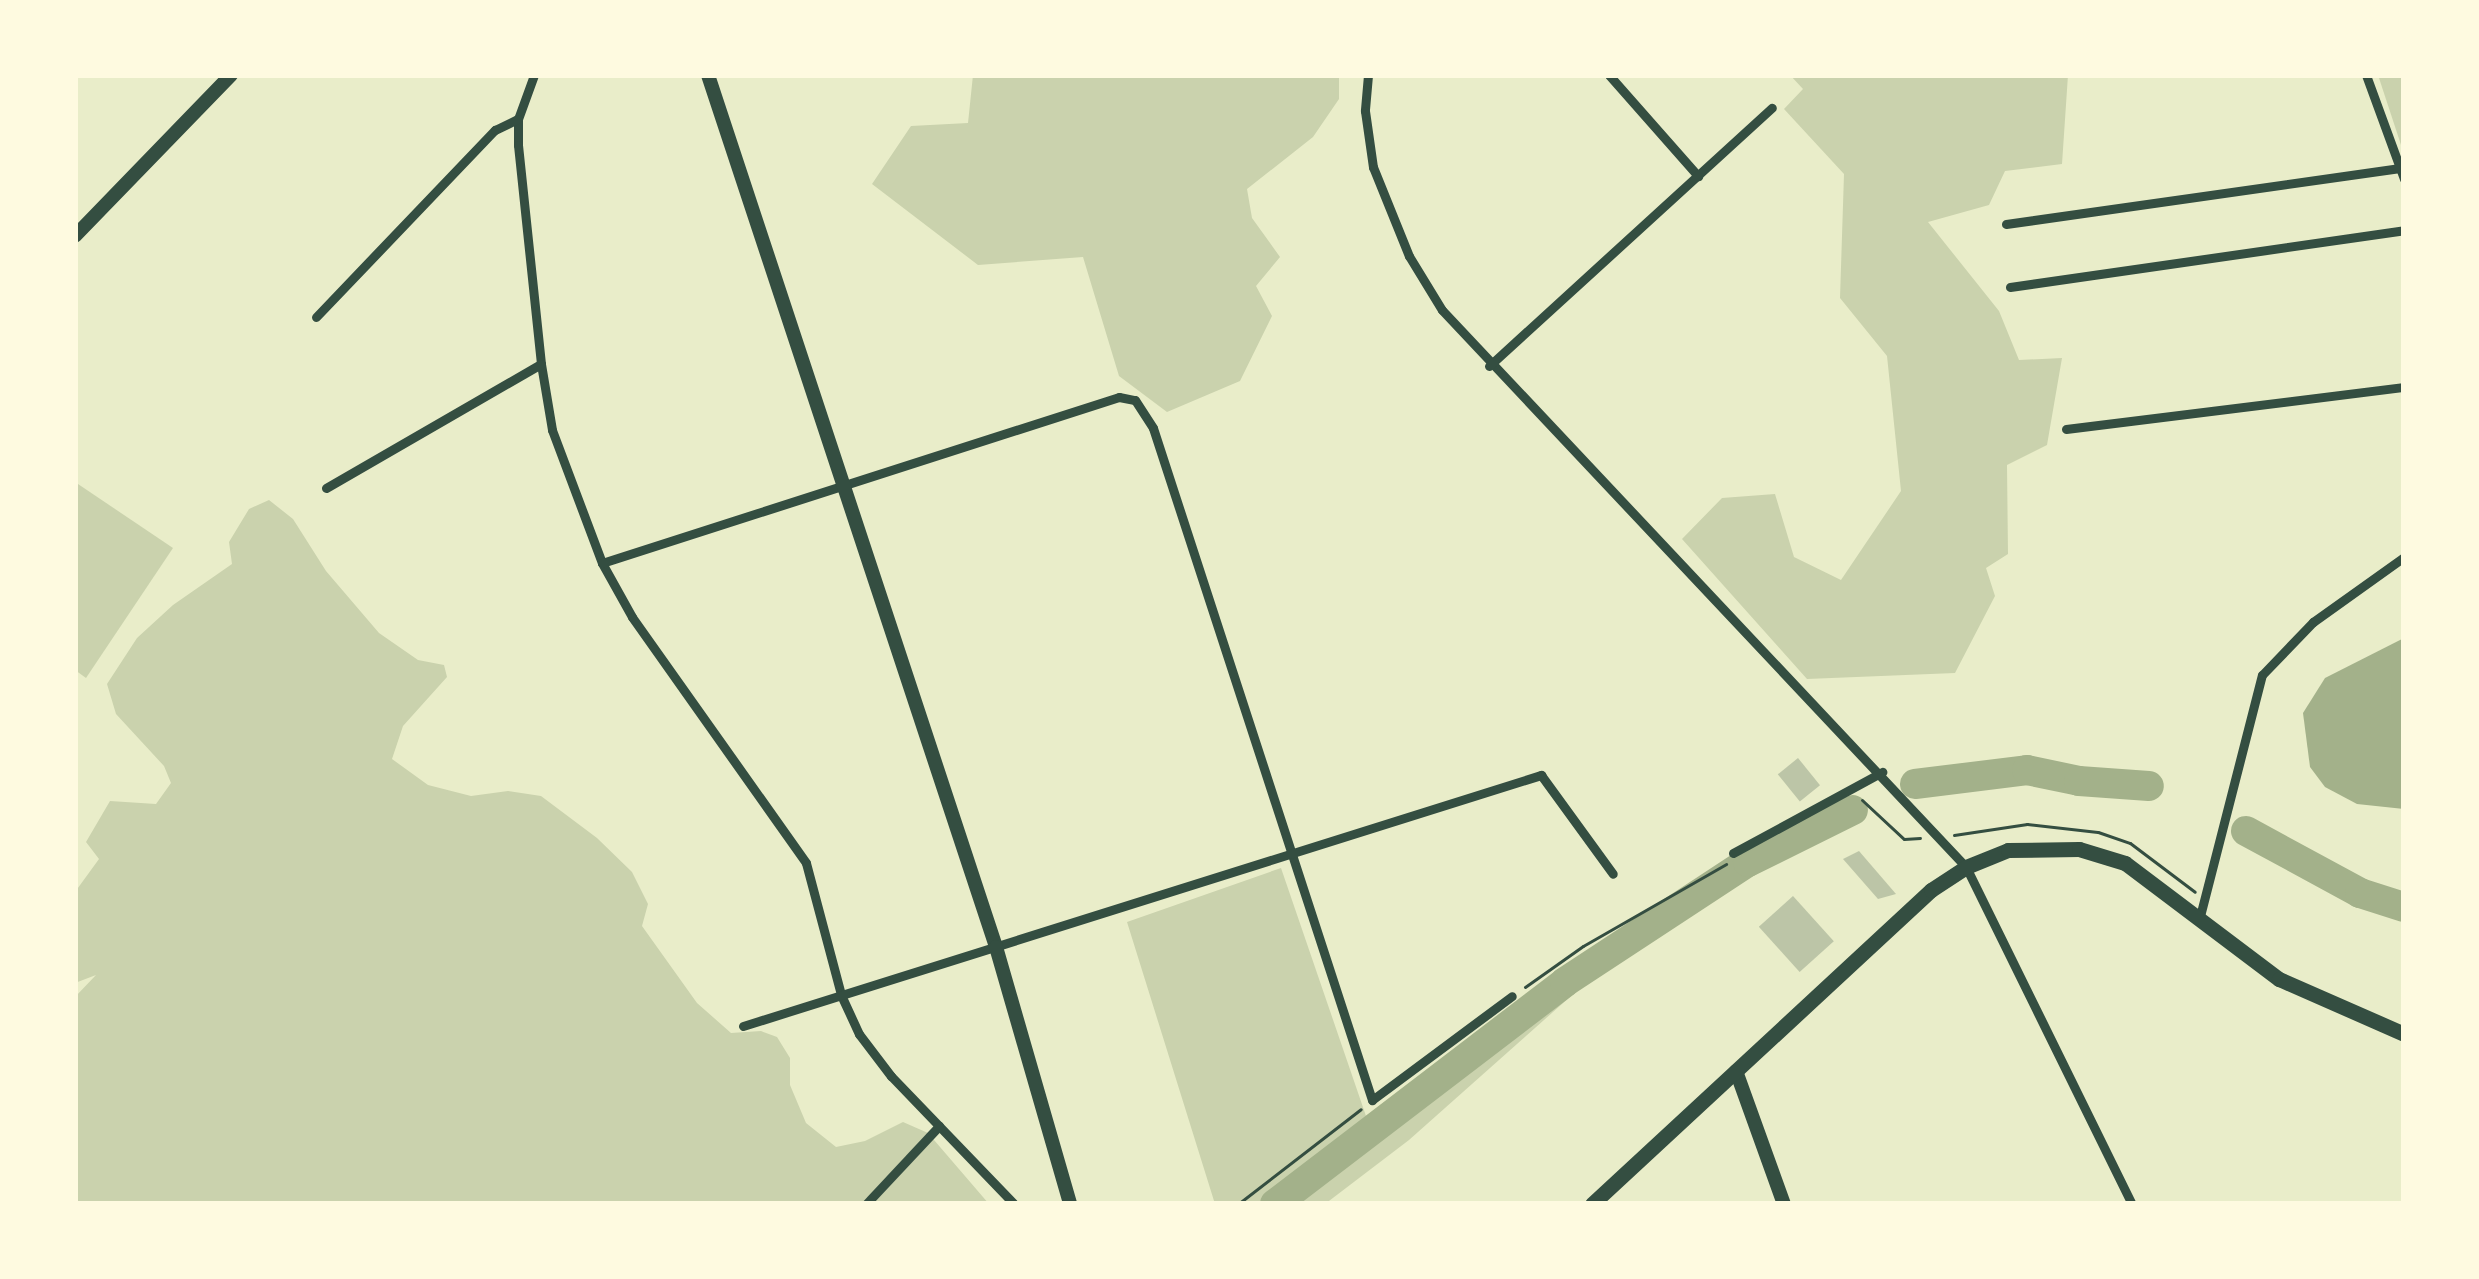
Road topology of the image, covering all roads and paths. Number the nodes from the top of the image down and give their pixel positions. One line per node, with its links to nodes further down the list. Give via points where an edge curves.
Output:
1 (231, 75): 13 (main road)
2 (534, 75): 8 (street)
3 (708, 75): 20 (main road)
4 (1368, 75): 17 (street, via 1366,138 1395,228 1434,297)
5 (1609, 75): 10 (street)
6 (2366, 75): 9 (street)
7 (1772, 108): 10 (street)
8 (518, 119): 15 (street, via 494,130); 16 (street)
9 (2402, 174): 11 (street)
10 (1698, 176): 17 (street)
11 (2006, 224)
12 (2404, 230): 14 (street)
13 (75, 236)
14 (2010, 287)
15 (316, 317)
16 (541, 364): 21 (street); 23 (street, via 552,430)
17 (1489, 366): 24 (street)
18 (2404, 387): 19 (street)
19 (2066, 429)
20 (844, 486): 23 (street); 27 (street, via 1120,397 1135,400 1153,428); 32 (main road)
21 (326, 488)
22 (2404, 557): 31 (street, via 2312,622 2262,675)
23 (602, 563): 33 (street, via 796,844)
24 (1882, 772): 28 (street); 29 (street)
25 (1849, 797): 26 (path, via 1904,839)
26 (1918, 838)
27 (1292, 854): 30 (street, via 1541,775); 32 (street); 38 (street)
28 (1735, 856): 34 (path)
29 (1966, 867): 31 (main road, via 2031,847 2102,854 2143,875); 37 (main road, via 1931,890); 46 (street)
30 (1613, 874)
31 (2199, 922): 36 (main road, via 2317,1000)
32 (996, 946): 33 (street); 40 (main road)
33 (841, 995): 35 (street); 39 (street, via 875,1057)
34 (1512, 996): 38 (street)
35 (743, 1026)
36 (2404, 1034)
37 (1736, 1071): 44 (main road); 45 (main road)
38 (1372, 1100): 43 (path)
39 (939, 1126): 41 (street); 42 (street)
40 (1071, 1200)
41 (866, 1204)
42 (1014, 1204)
43 (1238, 1204)
44 (1592, 1204)
45 (1784, 1204)
46 (2132, 1204)

